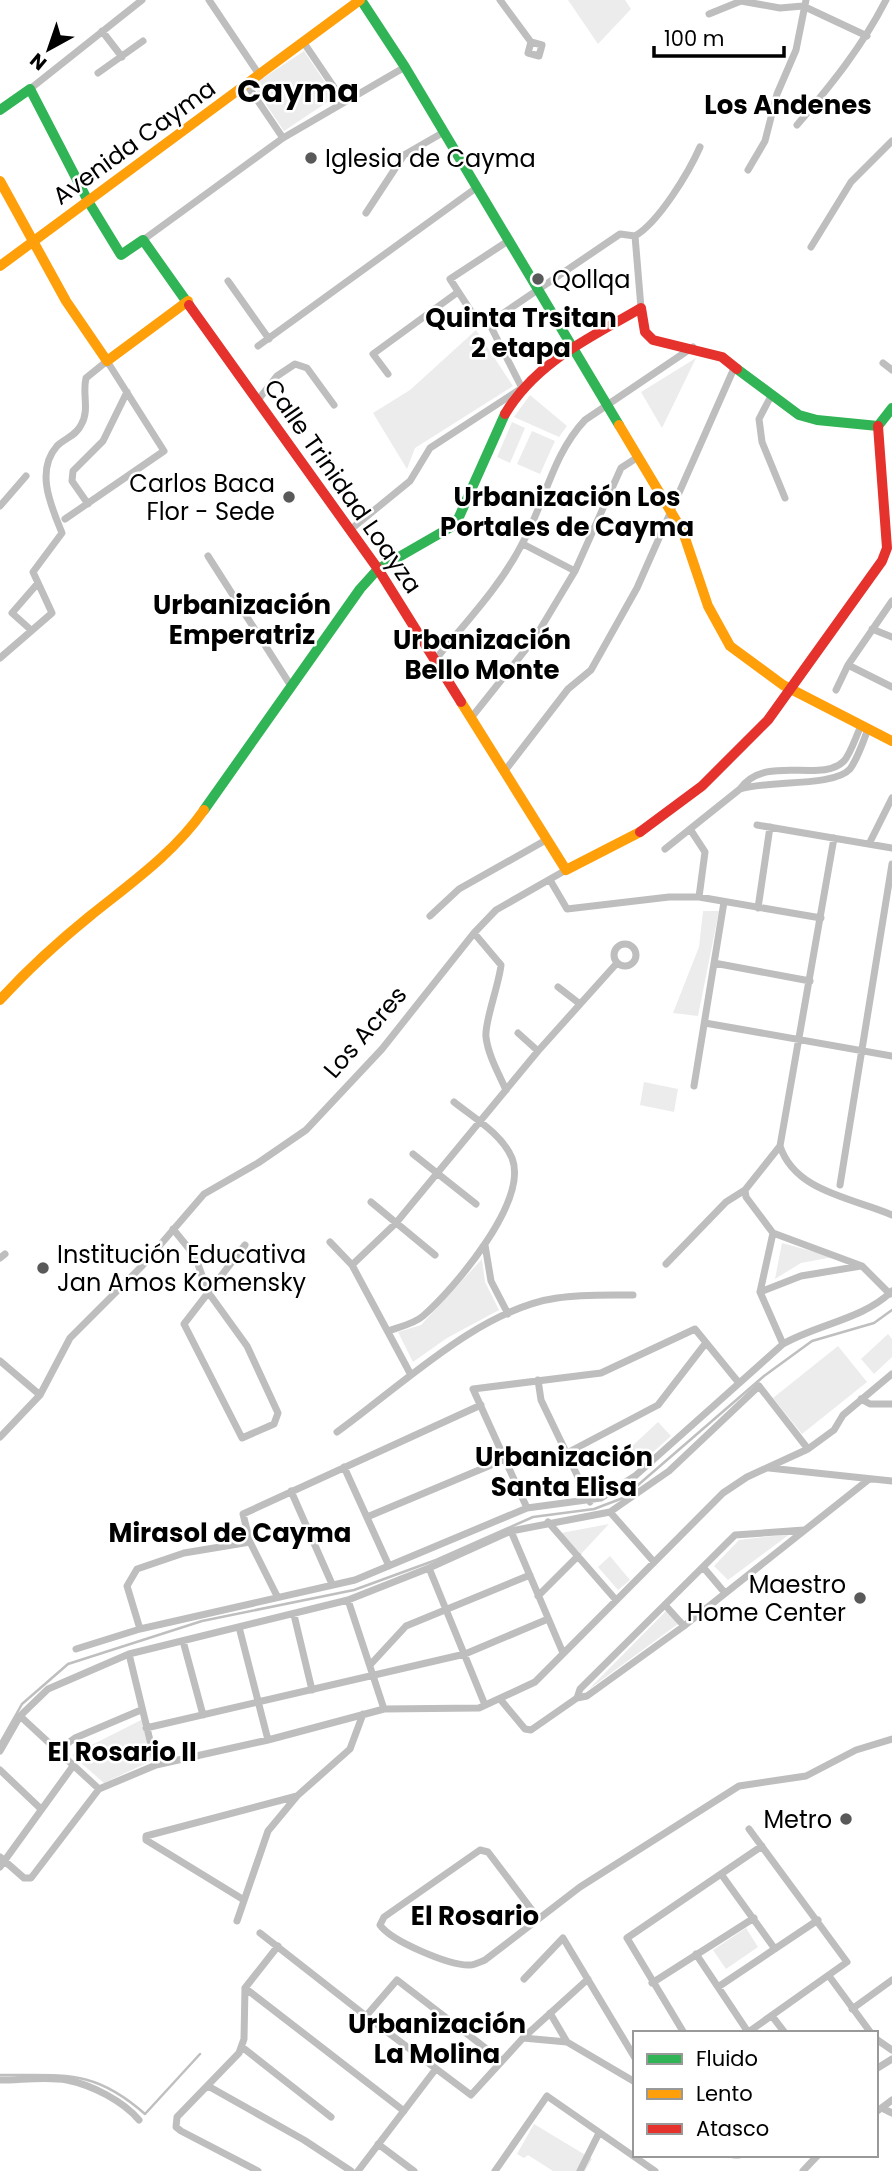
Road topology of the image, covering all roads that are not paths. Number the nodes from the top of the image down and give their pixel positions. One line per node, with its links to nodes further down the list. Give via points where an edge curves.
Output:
1 (142, 0): 8 (street)
2 (209, 0): 16 (street)
3 (360, 0): 11 (street, Avenida Cayma); 14 (street)
4 (500, 0): 12 (street)
5 (886, 0): 9 (street)
6 (805, 3): 7 (street, via 780,8 741,1); 9 (street); 26 (street, via 796,50 777,93 765,141)
7 (709, 14)
8 (102, 31): 13 (street); 18 (street)
9 (867, 36): 21 (street)
10 (143, 41): 13 (street)
11 (304, 43): 16 (street, Avenida Cayma); 19 (street)
12 (531, 43)
13 (122, 57): 15 (street)
14 (405, 67): 19 (street); 22 (street)
15 (98, 73)
16 (260, 76): 17 (street, Avenida Cayma)
17 (247, 85): 23 (street); 29 (street, Avenida Cayma)
18 (30, 89): 20 (street); 29 (street)
19 (344, 102): 23 (street)
20 (0, 110)
21 (797, 125)
22 (444, 132): 28 (street); 30 (street, via 404,155)
23 (283, 138): 32 (street)
24 (892, 141): 35 (street, via 851,182)
25 (700, 147): 31 (street, via 649,225)
26 (748, 170)
27 (0, 181): 33 (street)
28 (477, 188): 34 (street); 43 (street)
29 (88, 201): 32 (street, via 121,255); 33 (street, Avenida Cayma)
30 (366, 213)
31 (635, 236): 38 (street, via 620,234); 41 (street)
32 (143, 240): 40 (street, Calle Trinidad Loayza)
33 (33, 241): 36 (street, Avenida Cayma); 47 (street)
34 (508, 241): 38 (street); 39 (street, via 450,279)
35 (811, 247)
36 (0, 266)
37 (228, 281): 43 (street)
38 (537, 290): 42 (street); 46 (street)
39 (458, 292): 42 (street, via 476,319); 51 (street, via 373,354)
40 (188, 301): 47 (street); 55 (street, Calle Trinidad Loayza)
41 (641, 308): 45 (street, via 648,336); 46 (street)
42 (489, 323): 52 (street)
43 (269, 339): 44 (street)
44 (258, 346)
45 (692, 348): 49 (street); 58 (street)
46 (572, 349): 52 (street); 58 (street)
47 (107, 361): 53 (street); 73 (street, via 86,378 83,423 49,458 45,478 62,533 33,572)
48 (883, 363): 50 (street)
49 (735, 366): 54 (street); 66 (street)
50 (892, 370)
51 (388, 374)
52 (522, 388): 57 (street)
53 (127, 393): 64 (street, via 103,441 73,471 72,481); 64 (street, via 164,451)
54 (771, 396): 60 (street, via 808,418); 63 (street, via 759,419 762,442)
55 (258, 400): 56 (street, via 277,376 295,364 307,368); 68 (street, Calle Trinidad Loayza)
56 (334, 405)
57 (504, 406): 68 (street, via 430,448 410,481); 71 (street, via 459,517 451,527)
58 (607, 406): 61 (street); 69 (street, via 585,420 566,442)
59 (892, 408): 60 (street)
60 (878, 426): 82 (street, via 887,548)
61 (638, 457): 66 (street); 72 (street, via 621,468)
62 (26, 476): 65 (street)
63 (785, 498)
64 (88, 504): 67 (street)
65 (0, 506)
66 (671, 512): 82 (street, via 683,532 713,616 730,645 753,666); 88 (street, via 637,588 591,670 568,689)
67 (65, 519)
68 (350, 530): 71 (street, Calle Trinidad Loayza)
69 (523, 544): 72 (street); 79 (street)
70 (208, 556): 81 (street)
71 (379, 569): 79 (street, Calle Trinidad Loayza); 81 (street, via 359,589)
72 (575, 571): 85 (street, via 535,637)
73 (38, 583): 76 (street, via 52,612); 76 (street, via 12,613)
74 (892, 601): 75 (street)
75 (872, 629): 77 (street); 80 (street)
76 (31, 631): 78 (street)
77 (892, 637)
78 (1, 654)
79 (435, 660): 85 (street, Calle Trinidad Loayza)
80 (848, 664): 83 (street); 84 (street)
81 (291, 686): 112 (street, via 187,834 152,869 23,972)
82 (790, 687): 86 (street); 100 (street, Los Acres, via 768,720 702,786 637,834)
83 (892, 687)
84 (836, 690)
85 (471, 719): 88 (street, Calle Trinidad Loayza)
86 (864, 727): 87 (street); 89 (street, via 844,761 833,767 761,772); 89 (street, via 852,767 834,780 759,783)
87 (892, 741)
88 (505, 772): 95 (street, Calle Trinidad Loayza)
89 (740, 789): 93 (street)
90 (892, 798): 96 (street)
91 (757, 825): 92 (street)
92 (770, 827): 94 (street); 104 (street)
93 (690, 829): 98 (street); 102 (street, via 705,852)
94 (834, 838): 96 (street); 106 (street)
95 (546, 840): 100 (street, Calle Trinidad Loayza); 105 (street, via 459,889)
96 (869, 844): 97 (street)
97 (892, 848)
98 (665, 849)
99 (892, 864): 117 (street)
100 (566, 870): 101 (street, Los Acres)
101 (550, 880): 102 (street, via 567,909); 107 (street, Los Acres, via 496,911)
102 (699, 897): 103 (street)
103 (724, 902): 104 (street); 109 (street)
104 (758, 908): 106 (street)
105 (430, 916)
106 (821, 918): 110 (street)
107 (474, 933): 121 (street, via 501,965 485,1034); 133 (street, Los Acres, via 382,1049 306,1130 204,1194)
108 (617, 963): 113 (street)
109 (714, 963): 110 (street); 114 (street)
110 (810, 981): 116 (street)
111 (558, 986): 113 (street)
112 (0, 1000)
113 (580, 1004): 118 (street)
114 (705, 1023): 116 (street); 120 (street)
115 (518, 1033): 118 (street)
116 (800, 1040): 117 (street); 124 (street)
117 (862, 1050): 119 (street); 127 (street)
118 (538, 1051): 121 (street)
119 (892, 1056)
120 (695, 1086)
121 (506, 1090): 123 (street)
122 (454, 1102): 123 (street)
123 (480, 1122): 126 (street); 137 (street, via 504,1143 515,1173 514,1189)
124 (780, 1146): 128 (street); 131 (street, via 783,1157 802,1179)
125 (413, 1154): 126 (street)
126 (438, 1174): 130 (street); 132 (street)
127 (840, 1185)
128 (746, 1190): 134 (street, via 746,1197); 139 (street, via 726,1202)
129 (371, 1202): 132 (street)
130 (476, 1204)
131 (892, 1214)
132 (396, 1223): 138 (street); 140 (street)
133 (173, 1229): 142 (street, via 195,1256); 155 (street, Los Acres, via 70,1338)
134 (774, 1233): 141 (street); 143 (street)
135 (330, 1242): 140 (street)
136 (245, 1245): 142 (street)
137 (485, 1245): 146 (street, via 492,1281); 147 (street, via 421,1319)
138 (435, 1255)
139 (666, 1264)
140 (352, 1265): 147 (street)
141 (862, 1266): 143 (street, via 800,1276); 144 (street)
142 (208, 1292): 142 (street, via 247,1346 278,1413 274,1424 242,1438 184,1324)
143 (760, 1292): 149 (street)
144 (891, 1292): 149 (street, via 865,1311 807,1330)
145 (633, 1295): 146 (street, via 557,1298)
146 (509, 1314): 152 (street, via 442,1351)
147 (388, 1331): 152 (street)
148 (705, 1344): 153 (street, via 695,1329 601,1373); 154 (street); 162 (street, via 658,1405)
149 (783, 1344): 154 (street)
150 (0, 1361): 155 (street)
151 (892, 1374): 156 (street)
152 (411, 1375): 159 (street)
153 (538, 1380): 158 (street, via 473,1389); 162 (street, via 541,1400)
154 (739, 1383): 169 (street, via 635,1476)
155 (40, 1395): 160 (street, Los Acres)
156 (862, 1399): 157 (street, via 870,1404); 161 (street)
157 (892, 1404)
158 (481, 1405): 163 (street); 164 (street)
159 (337, 1432)
160 (0, 1437)
161 (808, 1450): 165 (street); 171 (street, via 759,1386 669,1471)
162 (567, 1453): 169 (street)
163 (503, 1460): 170 (street); 172 (street)
164 (344, 1467): 168 (street); 172 (street)
165 (768, 1467): 166 (street); 178 (street, via 723,1493)
166 (868, 1480): 167 (street); 174 (street)
167 (892, 1480)
168 (291, 1491): 176 (street, via 243,1514); 183 (street)
169 (590, 1502): 170 (street)
170 (527, 1508): 179 (street)
171 (610, 1512): 173 (street); 178 (street)
172 (367, 1517): 179 (street)
173 (548, 1522): 175 (street); 177 (street)
174 (805, 1530): 180 (street, via 735,1535); 184 (street)
175 (511, 1531): 181 (street); 182 (street)
176 (250, 1542): 185 (street); 195 (street, via 184,1553 137,1569 127,1586)
177 (578, 1556): 186 (street); 188 (street)
178 (654, 1562): 188 (street)
179 (389, 1566): 183 (street)
180 (703, 1567): 184 (street); 189 (street)
181 (429, 1568): 187 (street); 190 (street)
182 (530, 1575): 186 (street); 190 (street)
183 (332, 1584): 185 (street)
184 (725, 1592): 193 (street)
185 (278, 1596): 195 (street)
186 (538, 1596): 192 (street)
187 (348, 1600): 191 (street); 201 (street)
188 (616, 1600): 198 (street)
189 (665, 1605): 193 (street); 204 (street, via 580,1689)
190 (447, 1611): 200 (street); 201 (street, via 401,1630)
191 (293, 1615): 194 (street); 203 (street)
192 (548, 1619): 198 (street); 200 (street)
193 (684, 1626): 204 (street, via 587,1696)
194 (239, 1627): 196 (street); 206 (street)
195 (140, 1629): 197 (street)
196 (183, 1641): 199 (street); 211 (street)
197 (76, 1648)
198 (562, 1653): 205 (street, via 535,1682)
199 (129, 1654): 209 (street); 212 (street, via 48,1689)
200 (465, 1654): 202 (street); 207 (street)
201 (369, 1665): 202 (street)
202 (372, 1675): 203 (street); 208 (street)
203 (312, 1690): 206 (street)
204 (577, 1698): 205 (street, via 527,1730)
205 (500, 1699): 207 (street)
206 (258, 1702): 211 (street); 215 (street)
207 (485, 1705): 208 (street)
208 (384, 1709): 210 (street)
209 (141, 1710): 213 (street); 217 (street, via 75,1738)
210 (363, 1714): 215 (street); 222 (street, via 350,1749)
211 (203, 1715): 213 (street)
212 (20, 1716): 216 (street); 217 (street)
213 (146, 1727): 218 (street)
214 (892, 1739): 229 (street, via 856,1750 806,1776 739,1786)
215 (268, 1740): 218 (street)
216 (0, 1751)
217 (57, 1751): 219 (street)
218 (156, 1765): 221 (street)
219 (73, 1766): 221 (street); 223 (street)
220 (0, 1770): 223 (street)
221 (99, 1789): 226 (street, via 31,1878)
222 (297, 1796): 228 (street, via 265,1837); 228 (street, via 146,1836)
223 (41, 1809): 226 (street)
224 (749, 1829): 225 (street)
225 (762, 1846): 227 (street); 231 (street)
226 (1, 1861)
227 (721, 1874): 230 (street); 241 (street, via 628,1936)
228 (244, 1900): 232 (street)
229 (538, 1918): 229 (street, via 488,1852 480,1850 384,1917 380,1925 404,1942 454,1964 472,1966)
230 (754, 1918): 235 (street); 236 (street)
231 (818, 1920): 235 (street); 237 (street, via 847,1962)
232 (237, 1921)
233 (260, 1933): 234 (street)
234 (278, 1946): 243 (street); 246 (street)
235 (775, 1949): 242 (street)
236 (696, 1954): 241 (street); 242 (street)
237 (829, 1976): 244 (street); 247 (street)
238 (524, 1979): 239 (street, via 562,1938)
239 (588, 1979): 245 (street); 256 (street)
240 (892, 1980): 244 (street)
241 (652, 1983): 248 (street)
242 (718, 1987): 249 (street)
243 (245, 1988): 255 (street); 264 (street)
244 (852, 2008): 252 (street)
245 (550, 2013): 253 (street); 254 (street)
246 (366, 2016): 257 (street, via 397,1980); 258 (street)
247 (772, 2016): 250 (street); 251 (street)
248 (683, 2031)
249 (747, 2031)
250 (751, 2031)
251 (783, 2031)
252 (869, 2031)
253 (523, 2038): 254 (street); 257 (street)
254 (566, 2042): 260 (street)
255 (242, 2047): 261 (street); 266 (street)
256 (633, 2055)
257 (501, 2060): 258 (street, via 471,2095)
258 (435, 2070): 264 (street)
259 (0, 2080): 267 (street, via 67,2080 107,2095)
260 (633, 2081)
261 (208, 2086): 273 (street, via 178,2115 176,2127); 274 (street)
262 (892, 2100): 263 (street)
263 (879, 2110): 265 (street)
264 (404, 2111): 269 (street)
265 (892, 2113)
266 (331, 2118)
267 (139, 2120)
268 (599, 2133): 270 (street); 277 (street, via 547,2096); 278 (street)
269 (379, 2144): 275 (street); 276 (street)
270 (633, 2156)
271 (634, 2157): 279 (street)
272 (809, 2158): 280 (street)
273 (258, 2171)
274 (351, 2171)
275 (358, 2171)
276 (414, 2171)
277 (495, 2171)
278 (580, 2171)
279 (655, 2171)
280 (803, 2171)

